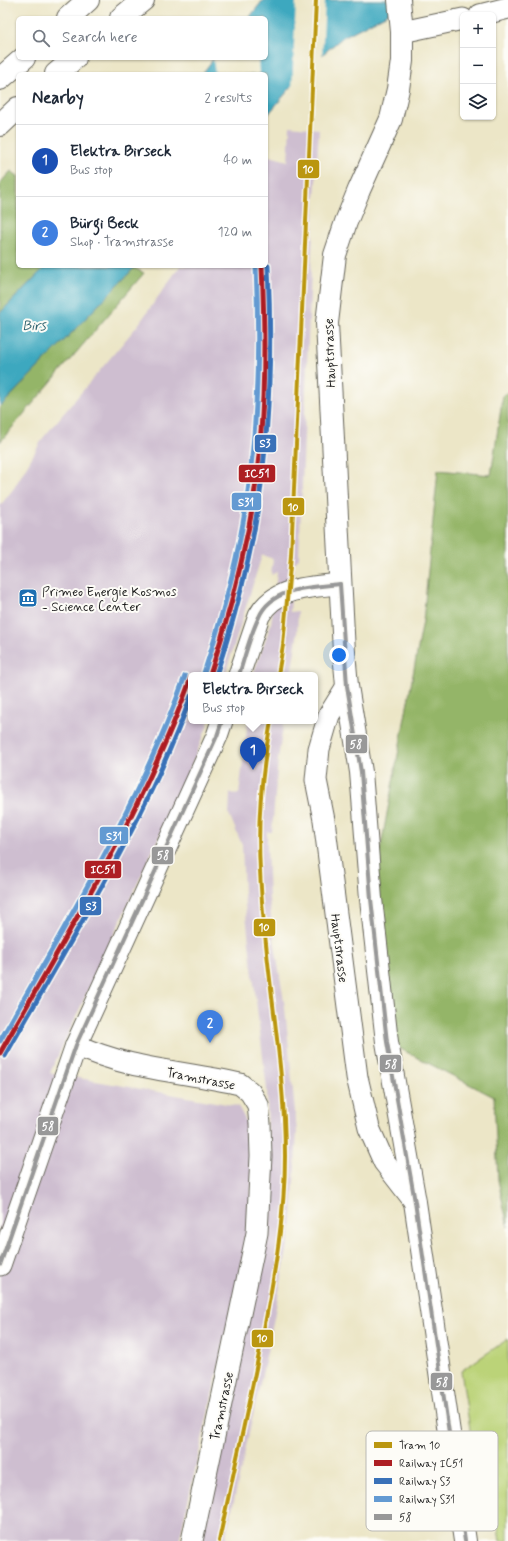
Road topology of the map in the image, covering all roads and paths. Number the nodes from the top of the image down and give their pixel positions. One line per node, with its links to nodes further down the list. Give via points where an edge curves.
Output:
1 (88, 0): 6 (main road)
2 (143, 0): 7 (main road)
3 (399, 0): 9 (main road, Hauptstrasse)
4 (508, 8): 5 (street)
5 (492, 12)
6 (70, 16)
7 (123, 16)
8 (460, 20): 9 (street)
9 (402, 32): 16 (main road, Hauptstrasse, via 402,61 391,119 334,255 330,287 326,323)
10 (22, 60): 13 (main road)
11 (73, 60): 12 (main road)
12 (58, 72)
13 (0, 79)
14 (16, 110): 15 (main road)
15 (0, 125)
16 (340, 584): 17 (street, via 302,588 270,602 259,616); 18 (main road, Hauptstrasse)
17 (240, 672)
18 (348, 686): 21 (main road, Hauptstrasse, via 361,772 371,899 388,1042); 21 (street, Hauptstrasse, via 329,715 319,749 316,780 324,820 360,1091 369,1128 384,1162)
19 (221, 724): 20 (street)
20 (76, 1045): 22 (street); 25 (street, Tramstrasse, via 129,1064 240,1084 250,1092 258,1105 261,1156 257,1233)
21 (415, 1202): 23 (main road, Hauptstrasse)
22 (0, 1265)
23 (449, 1431)
24 (464, 1531): 26 (main road, Hauptstrasse)
25 (192, 1541)
26 (465, 1541)

